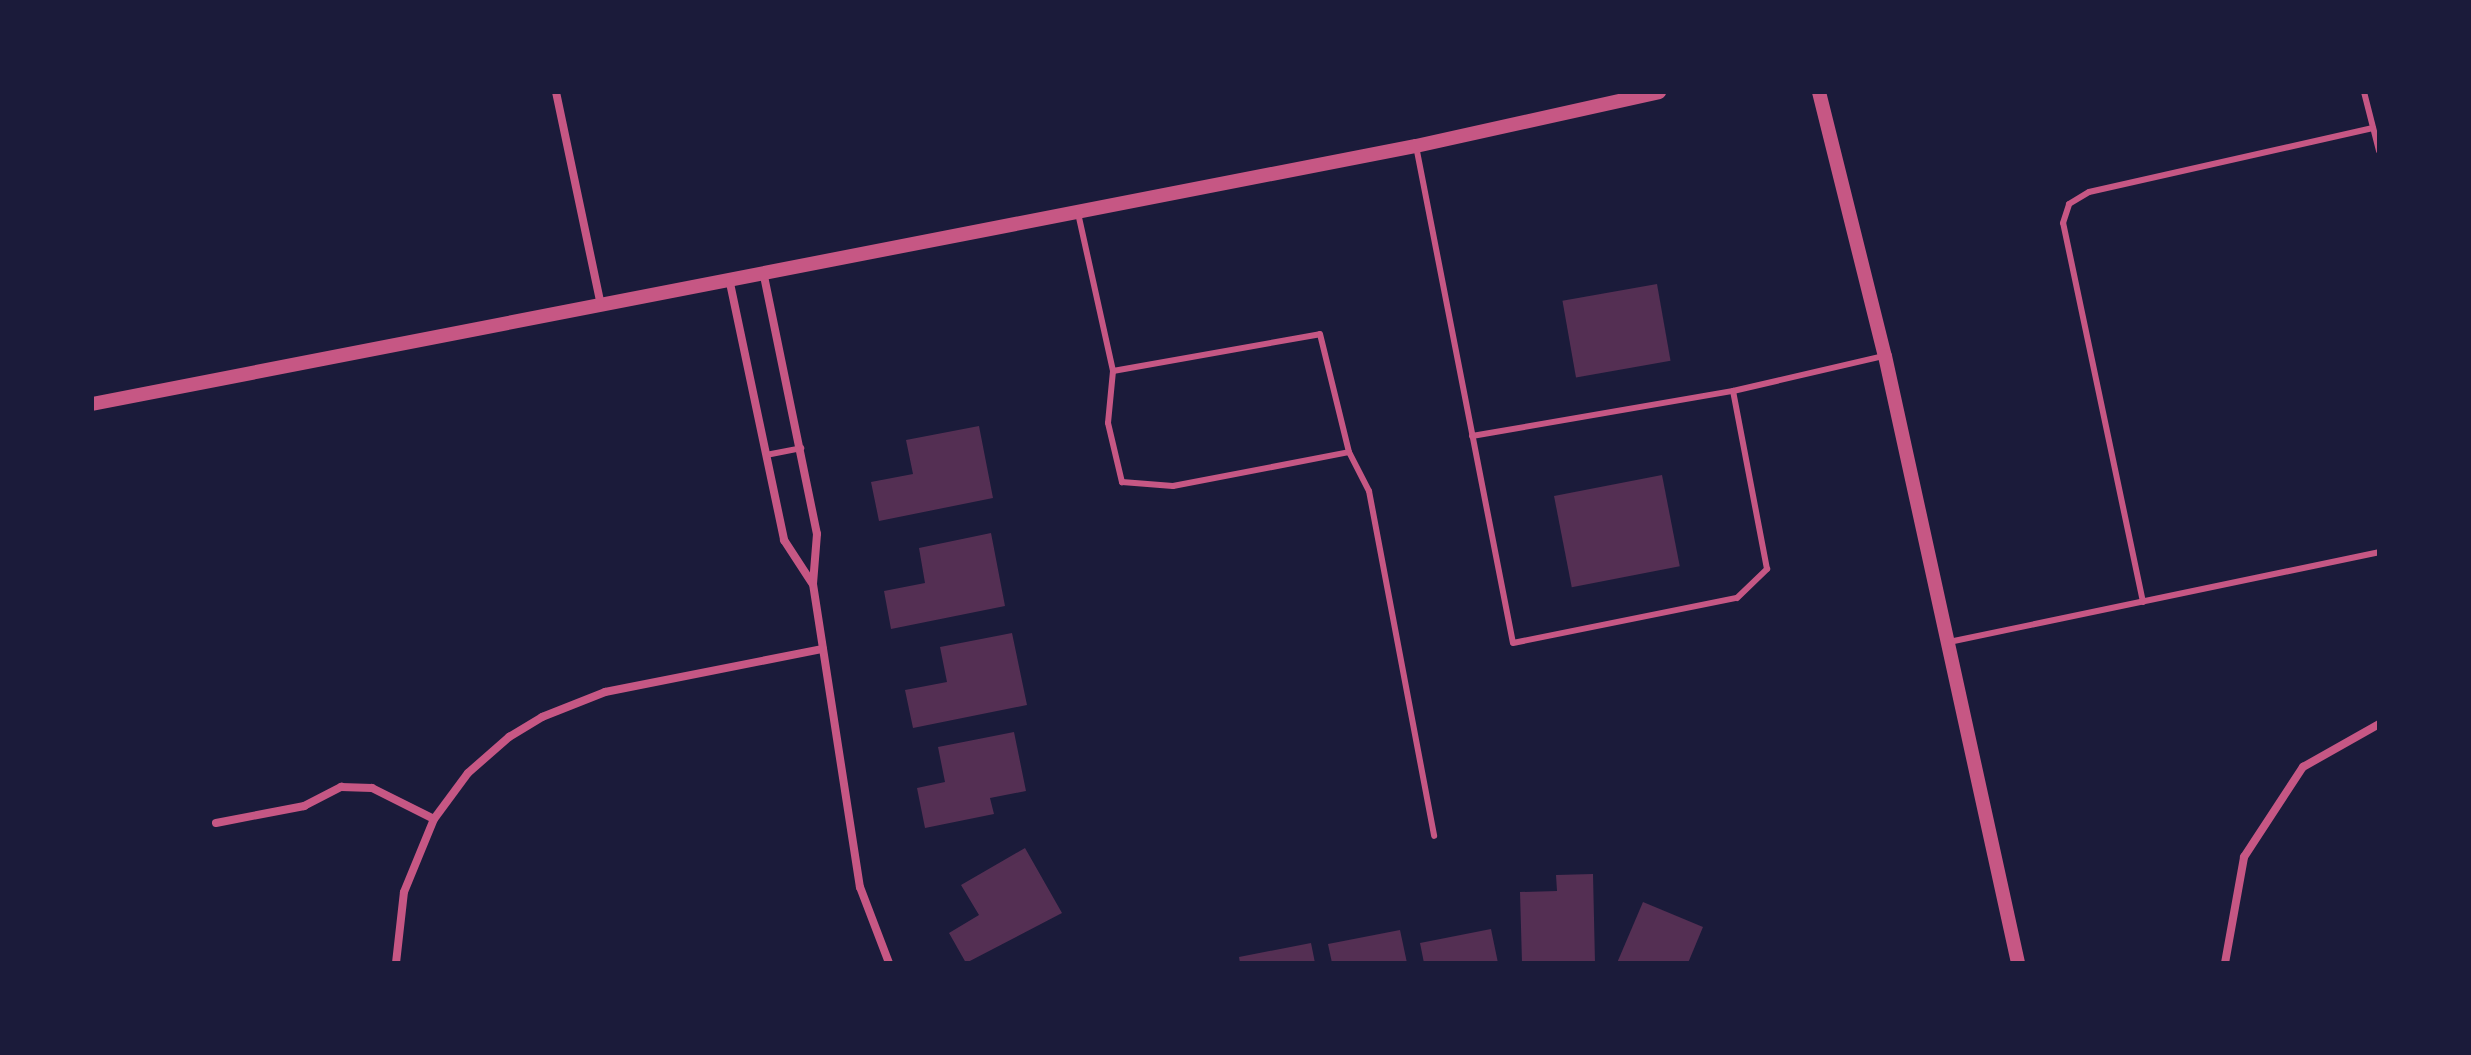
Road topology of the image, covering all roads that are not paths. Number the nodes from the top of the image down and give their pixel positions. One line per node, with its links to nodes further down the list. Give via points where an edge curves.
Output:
1 (556, 92): 11 (street)
2 (1659, 92): 6 (street)
3 (1819, 92): 12 (street)
4 (2364, 92): 5 (lane)
5 (2373, 128): 7 (lane); 22 (lane, via 2089,192 2069,204 2063,223)
6 (1416, 146): 8 (street); 16 (lane)
7 (2379, 151)
8 (1078, 213): 9 (street); 13 (lane)
9 (764, 276): 10 (street); 17 (street)
10 (730, 283): 11 (street); 19 (street)
11 (601, 309): 15 (street)
12 (1885, 356): 14 (lane); 23 (street)
13 (1113, 371): 18 (lane, via 1320,334); 18 (lane, via 1108,423 1122,482 1173,486)
14 (1733, 391): 16 (lane); 16 (lane, via 1767,569 1737,598 1513,643)
15 (92, 404)
16 (1472, 436)
17 (801, 448): 19 (lane); 21 (street, via 817,534)
18 (1349, 452): 28 (lane, via 1369,491)
19 (766, 455): 21 (street, via 784,540)
20 (2379, 552): 22 (lane)
21 (813, 584): 24 (street)
22 (2143, 602): 23 (lane)
23 (1949, 642): 31 (street)
24 (823, 649): 26 (street, via 605,692 542,717 468,773); 30 (street, via 860,887)
25 (2379, 724): 32 (street, via 2303,767 2244,857)
26 (434, 819): 27 (street, via 372,788 341,787 304,806); 29 (street, via 404,892)
27 (216, 823)
28 (1434, 836)
29 (396, 963)
30 (889, 963)
31 (2018, 963)
32 (2225, 963)

